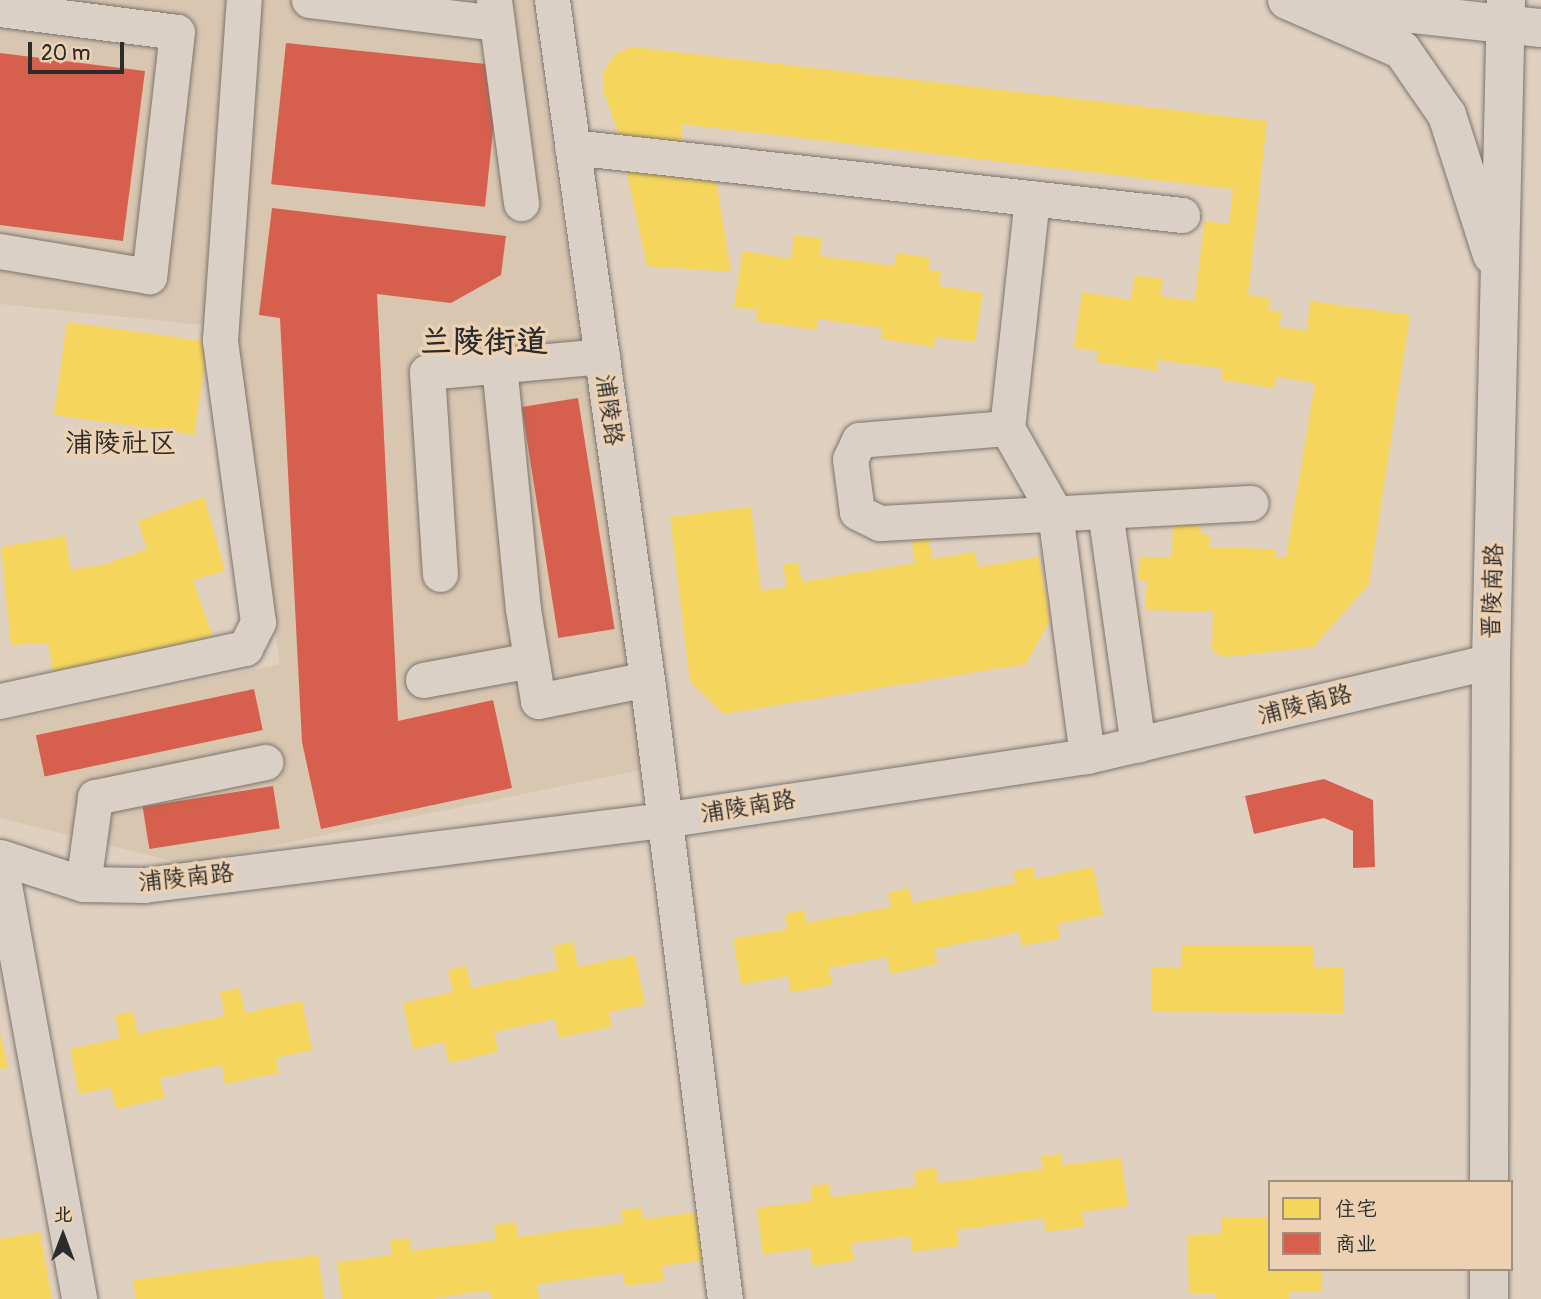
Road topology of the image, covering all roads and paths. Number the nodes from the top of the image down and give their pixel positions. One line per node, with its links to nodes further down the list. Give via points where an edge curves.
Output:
1 (244, 0): 26 (street, via 220,340 258,622 245,648)
2 (309, 0): 7 (street)
3 (552, 0): 9 (street, 浦陵路)
4 (1288, 0): 8 (main road); 14 (main road, via 1402,50 1447,115)
5 (0, 9): 6 (street)
6 (72, 9): 13 (street, via 177,32 149,276)
7 (496, 12): 11 (street)
8 (1518, 18): 14 (main road, 晋陵南路)
9 (572, 147): 10 (street); 15 (street, 浦陵路)
10 (1032, 198): 12 (street); 17 (street)
11 (521, 203)
12 (1182, 215)
13 (0, 251)
14 (1501, 284): 23 (main road, 晋陵南路)
15 (602, 356): 16 (street); 24 (street, 浦陵路)
16 (499, 365): 21 (street, via 427,372); 22 (street)
17 (1007, 428): 20 (street); 20 (street, via 859,440 850,459 857,512 880,523)
18 (1250, 503): 19 (street)
19 (1105, 511): 20 (street); 27 (street)
20 (1055, 513): 28 (street)
21 (440, 574)
22 (531, 660): 24 (street, via 538,701); 25 (street)
23 (1491, 661): 27 (street, 浦陵南路); 34 (main road, 晋陵南路)
24 (647, 679): 30 (street, 浦陵路)
25 (423, 681)
26 (0, 701)
27 (1138, 745): 28 (street, 浦陵南路)
28 (1087, 756): 30 (street, 浦陵南路)
29 (265, 762): 33 (street, via 95,797)
30 (663, 820): 33 (street, 浦陵南路, via 144,885); 37 (street, 浦陵路)
31 (0, 857): 33 (street, 浦陵南路)
32 (0, 863): 36 (street)
33 (83, 884)
34 (1489, 1180)
35 (1489, 1271): 38 (main road)
36 (79, 1299)
37 (725, 1299)
38 (1489, 1299)

